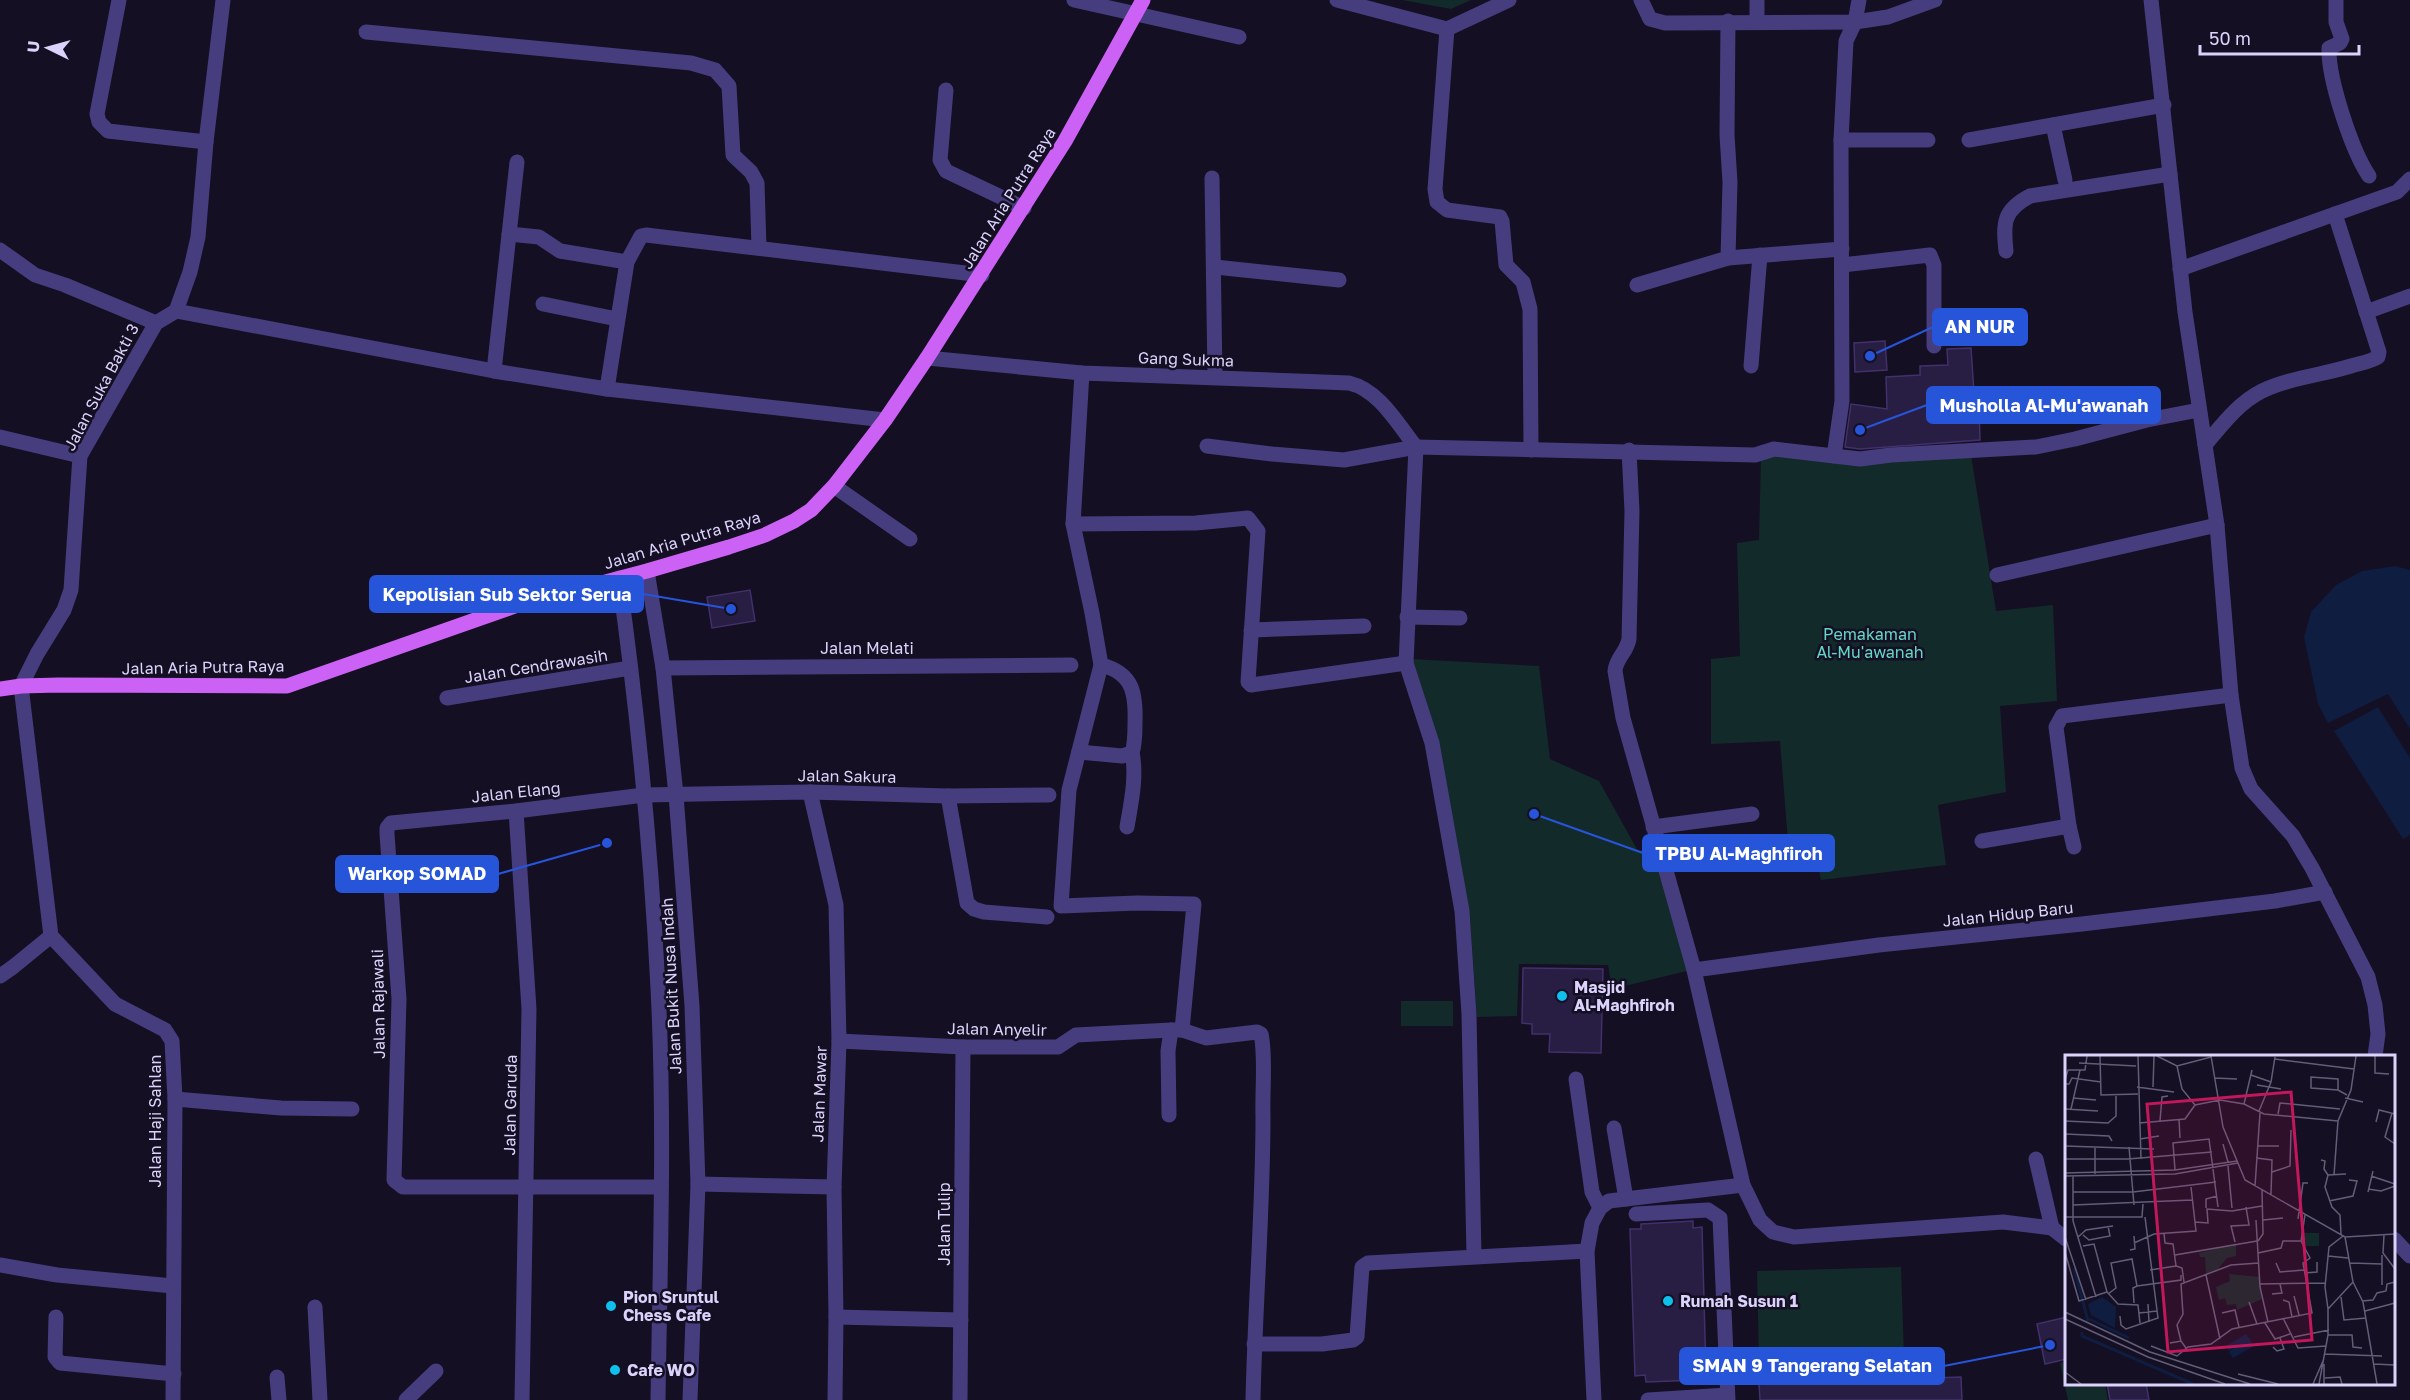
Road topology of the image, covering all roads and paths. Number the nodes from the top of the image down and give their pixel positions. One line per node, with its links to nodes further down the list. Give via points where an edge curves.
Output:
1 (119, 0): 26 (street, via 97,114 103,127 108,131)
2 (223, 0): 26 (street)
3 (1074, 0): 13 (street)
4 (1143, 0): 13 (main road, Jalan Aria Putra Raya)
5 (1337, 0): 17 (street)
6 (1509, 0): 17 (street)
7 (1641, 0): 14 (street, via 1646,14 1655,22)
8 (1757, 0): 15 (street)
9 (1859, 0): 16 (street)
10 (1935, 0): 16 (street, via 1888,17)
11 (2151, 0): 21 (street)
12 (2336, 0): 29 (street, via 2336,22 2342,39 2329,48 2331,66 2355,152)
13 (1135, 14): 19 (street); 33 (main road, Jalan Aria Putra Raya)
14 (1728, 21): 15 (street); 41 (street)
15 (1757, 21): 16 (street)
16 (1855, 22): 23 (street, via 1845,41)
17 (1446, 28): 67 (street, via 1437,202 1447,210 1500,217 1502,221 1506,265 1523,282 1530,309)
18 (366, 32): 36 (street, via 691,63 715,70 729,86 733,155 757,183)
19 (1239, 37)
20 (946, 90): 33 (street, via 940,160 946,171)
21 (2164, 105): 22 (street); 28 (street)
22 (2053, 125): 25 (street); 32 (street)
23 (1841, 140): 24 (street); 40 (street)
24 (1928, 140)
25 (1969, 140)
26 (206, 142): 50 (street, via 198,237)
27 (517, 162): 35 (street)
28 (2170, 174): 38 (street, via 2030,196 2016,203 2008,213 2004,227); 44 (street)
29 (2369, 176)
30 (1212, 178): 43 (street)
31 (2410, 179): 34 (street, via 2397,192)
32 (2065, 180)
33 (1024, 208): 45 (main road, Jalan Aria Putra Raya)
34 (2335, 214): 44 (street); 51 (street)
35 (509, 234): 42 (street, via 539,237 560,251); 57 (street)
36 (759, 248): 42 (street, via 650,234 641,236); 45 (street)
37 (0, 250): 53 (street, via 35,275)
38 (2006, 251)
39 (1760, 255): 40 (street); 41 (street); 56 (street)
40 (1842, 257): 54 (street, via 1930,255 1934,265); 70 (street, via 1842,401)
41 (1728, 258): 47 (street)
42 (627, 262): 52 (street)
43 (1215, 267): 46 (street); 59 (street)
44 (2180, 269): 61 (street)
45 (982, 275): 55 (main road, Jalan Aria Putra Raya)
46 (1339, 280)
47 (1637, 285)
48 (2410, 296): 51 (street)
49 (543, 304): 52 (street)
50 (176, 311): 53 (street, Jalan Suka Bakti 3); 57 (street)
51 (2366, 312): 64 (street, via 2378,357 2264,390 2234,411)
52 (617, 319): 60 (street)
53 (156, 323): 69 (street, Jalan Suka Bakti 3)
54 (1934, 346)
55 (927, 358): 58 (street, Gang Sukma); 62 (main road, Jalan Aria Putra Raya)
56 (1751, 366)
57 (494, 371): 60 (street)
58 (1082, 374): 59 (street, Gang Sukma); 72 (street)
59 (1215, 377): 66 (street, Gang Sukma, via 1362,386)
60 (607, 389): 62 (street)
61 (2199, 410): 64 (street); 70 (street, via 2036,447 1860,459)
62 (885, 420): 71 (main road, Jalan Aria Putra Raya)
63 (0, 436): 69 (street)
64 (2205, 445): 73 (street)
65 (1208, 446): 66 (street, via 1344,460)
66 (1416, 447): 67 (street); 78 (street)
67 (1531, 450): 68 (street)
68 (1629, 450): 70 (street, via 1755,455 1774,448); 101 (street, via 1629,639 1615,671 1623,718)
69 (80, 456): 87 (street, Jalan Suka Bakti 3, via 71,590 64,610)
70 (1834, 456)
71 (834, 486): 74 (street); 75 (main road, Jalan Aria Putra Raya, via 811,510 765,535)
72 (1073, 524): 81 (street, via 1196,523 1248,518 1258,531); 84 (street)
73 (2217, 525): 76 (street); 89 (street)
74 (910, 539)
75 (647, 571): 77 (main road, Jalan Aria Putra Raya); 86 (street, Jalan Bukit Nusa Indah)
76 (1997, 575)
77 (619, 578): 85 (street, Jalan Bukit Nusa Indah); 87 (main road, Jalan Aria Putra Raya, via 515,606 287,686)
78 (1407, 617): 79 (street); 82 (street)
79 (1460, 618)
80 (1364, 626): 81 (street)
81 (1251, 630): 82 (street, via 1248,682 1255,686)
82 (1406, 663): 133 (street, via 1431,743 1462,911 1469,1014)
83 (1071, 665): 86 (street, Jalan Melati)
84 (1101, 665): 91 (street); 92 (street, via 1119,672 1132,685 1136,701)
85 (630, 668): 90 (street, Jalan Cendrawasih); 94 (street, Jalan Bukit Nusa Indah)
86 (663, 668): 95 (street, Jalan Bukit Nusa Indah)
87 (21, 686): 88 (main road, Jalan Aria Putra Raya); 108 (street)
88 (0, 689)
89 (2231, 695): 102 (street, via 2059,718 2056,727); 106 (street, via 2242,768 2251,789 2293,836)
90 (447, 698)
91 (1079, 752): 92 (street, via 1122,756); 111 (street, via 1069,790 1061,906 1194,904)
92 (1132, 752): 103 (street, via 1133,791)
93 (810, 792): 95 (street, Jalan Sakura); 97 (street, Jalan Sakura); 112 (street, Jalan Mawar, via 836,904)
94 (644, 795): 95 (street, Jalan Sakura); 98 (street, Jalan Elang); 124 (street, Jalan Bukit Nusa Indah, via 658,989)
95 (676, 795): 121 (street, Jalan Bukit Nusa Indah, via 692,1006)
96 (1049, 795): 97 (street, Jalan Sakura)
97 (948, 796): 107 (street, via 968,903 984,912)
98 (516, 811): 100 (street, Jalan Elang); 123 (street, Jalan Garuda, via 529,1009)
99 (1752, 814): 101 (street)
100 (391, 823): 123 (street, Jalan Rajawali, via 387,834 399,999 393,1174 403,1187)
101 (1653, 826): 109 (street)
102 (2069, 826): 104 (street); 105 (street)
103 (1127, 827)
104 (1982, 841)
105 (2074, 847)
106 (2325, 892): 109 (street, Jalan Hidup Baru); 114 (street, via 2372,990 2378,1034)
107 (1047, 917)
108 (51, 936): 110 (street); 116 (street, Jalan Haji Sahlan, via 115,1004 165,1030 172,1041)
109 (1694, 970): 122 (street)
110 (0, 976)
111 (1176, 1030): 113 (street, Jalan Anyelir, via 1076,1035 1058,1047); 118 (street, via 1168,1051); 141 (street, Jalan Anyelir, via 1206,1038 1257,1032 1262,1038 1263,1147)
112 (839, 1041): 113 (street, Jalan Anyelir); 125 (street, Jalan Mawar)
113 (963, 1047): 140 (street, Jalan Tulip)
114 (2375, 1055)
115 (1576, 1078): 127 (street, via 1592,1192)
116 (175, 1099): 117 (street); 136 (street, Jalan Haji Sahlan)
117 (351, 1109)
118 (1169, 1115)
119 (1614, 1128): 126 (street)
120 (2036, 1159): 129 (street)
121 (698, 1184): 125 (street); 154 (street, Jalan Bukit Nusa Indah)
122 (1743, 1185): 126 (street); 129 (street, via 1760,1220 1782,1236 2003,1222)
123 (527, 1186): 124 (street); 152 (street, Jalan Garuda)
124 (661, 1186): 153 (street, Jalan Bukit Nusa Indah)
125 (834, 1187): 139 (street, Jalan Mawar)
126 (1626, 1199): 127 (street, via 1609,1201)
127 (1600, 1208): 132 (street, via 1592,1222)
128 (1636, 1214): 144 (street, via 1708,1210 1720,1218)
129 (2052, 1228): 130 (street)
130 (2065, 1238)
131 (2395, 1240): 134 (street)
132 (1587, 1251): 133 (street); 158 (street)
133 (1474, 1256): 141 (street, via 1368,1263 1362,1267 1359,1331 1353,1340)
134 (2410, 1256)
135 (0, 1265): 136 (street, via 57,1275)
136 (173, 1286): 145 (street, Jalan Haji Sahlan)
137 (315, 1307): 150 (street)
138 (56, 1317): 145 (street, via 55,1357 60,1363)
139 (836, 1317): 140 (street); 155 (street, Jalan Mawar)
140 (962, 1320): 156 (street, Jalan Tulip)
141 (1254, 1344): 157 (street)
142 (1870, 1369): 144 (street)
143 (436, 1371): 151 (street)
144 (1725, 1371): 147 (street)
145 (174, 1374): 148 (street, Jalan Haji Sahlan)
146 (277, 1377): 149 (street)
147 (1727, 1398): 159 (street)
148 (173, 1400)
149 (279, 1400)
150 (320, 1400)
151 (406, 1400)
152 (522, 1400)
153 (658, 1400)
154 (690, 1400)
155 (835, 1400)
156 (960, 1400)
157 (1253, 1400)
158 (1594, 1400)
159 (1648, 1400)

